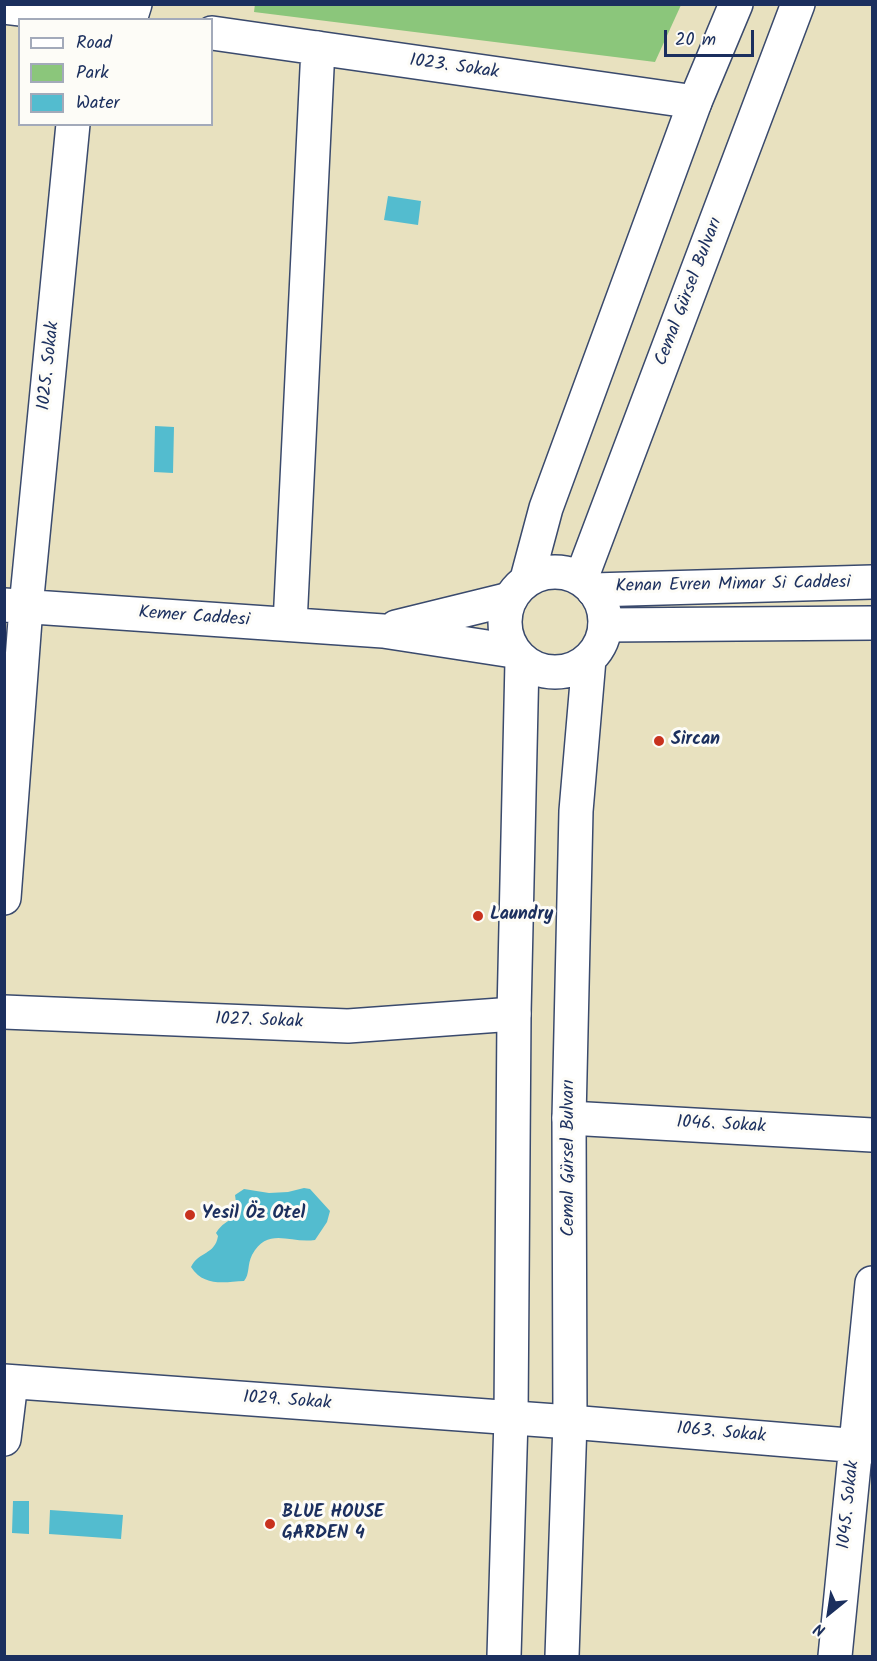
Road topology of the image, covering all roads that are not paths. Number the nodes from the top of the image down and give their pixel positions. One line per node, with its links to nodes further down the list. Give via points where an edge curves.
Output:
1 (736, 4): 7 (street)
2 (798, 4): 10 (street, Cemal Gürsel Bulvarı)
3 (4, 7): 4 (street)
4 (93, 18)
5 (213, 33): 6 (street, 1023. Sokak)
6 (318, 48): 7 (street, 1023. Sokak); 14 (street)
7 (695, 102): 11 (street)
8 (73, 126): 12 (street, 1025. Sokak)
9 (873, 582): 10 (street, Kenan Evren Mimar Si Caddesi)
10 (587, 584): 11 (street, via 568,573 554,571 539,574); 15 (street, via 601,600)
11 (518, 589): 16 (street); 17 (street, via 505,612 504,626)
12 (15, 606): 14 (street, Kemer Caddesi); 19 (street, 1025. Sokak)
13 (873, 623): 15 (street, Kenan Evren Mimar Si Caddesi)
14 (290, 624): 16 (street, Kemer Caddesi)
15 (605, 625): 18 (street, via 600,644)
16 (383, 631): 17 (street)
17 (517, 656): 18 (street, via 534,669 548,673 578,668); 21 (street)
18 (589, 659): 22 (street, Cemal Gürsel Bulvarı, via 576,811)
19 (4, 898)
20 (4, 1011): 21 (street, 1027. Sokak, via 348,1026)
21 (514, 1014): 26 (street)
22 (569, 1118): 23 (street, 1046. Sokak); 27 (street, Cemal Gürsel Bulvarı)
23 (873, 1135)
24 (873, 1283): 29 (street, 1045. Sokak)
25 (8, 1382): 26 (street, 1029. Sokak); 28 (street)
26 (511, 1418): 27 (street, 1029. Sokak); 30 (street)
27 (570, 1422): 29 (street, 1063. Sokak); 31 (street, Cemal Gürsel Bulvarı)
28 (4, 1439)
29 (864, 1446): 32 (street, 1045. Sokak)
30 (504, 1656)
31 (562, 1656)
32 (835, 1656)

